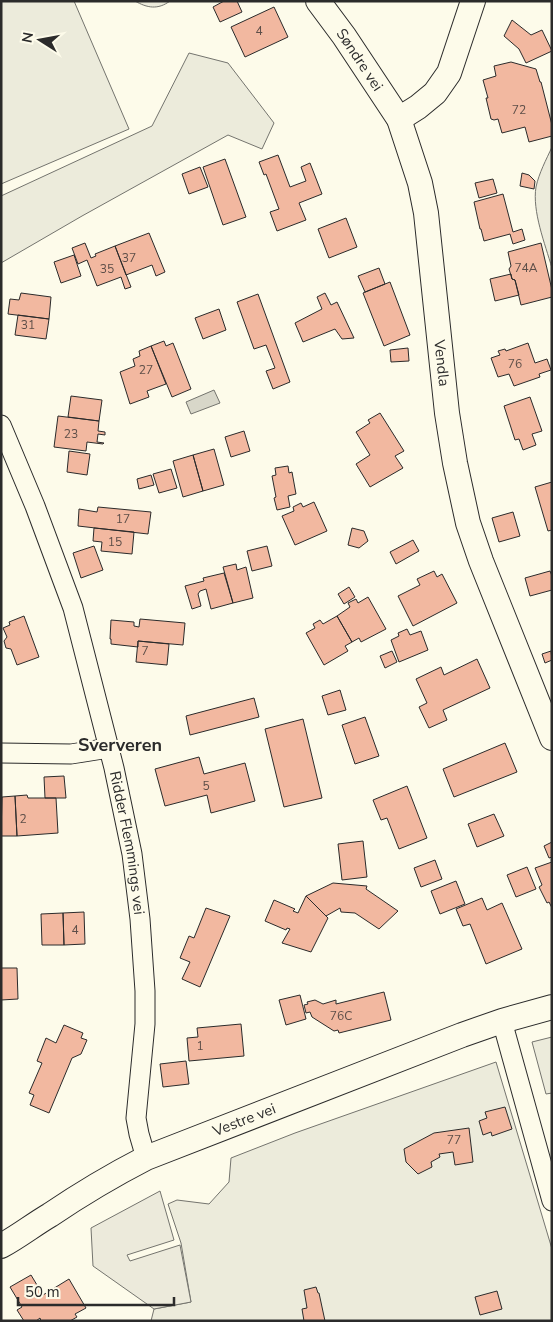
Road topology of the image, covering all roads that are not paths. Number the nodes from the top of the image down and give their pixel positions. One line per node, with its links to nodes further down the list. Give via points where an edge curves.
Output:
1 (318, 1): 3 (street, Søndre vei)
2 (473, 1): 3 (street, via 449,73 435,93)
3 (399, 120): 5 (street, Vendla, via 426,213 447,413 466,514 481,561)
4 (1, 425): 6 (street, Ridder Flemmings vei, via 73,608)
5 (552, 738)
6 (109, 748): 7 (street, via 71,754); 10 (street, Ridder Flemmings vei, via 132,854 140,919 145,1024 136,1118)
7 (1, 753)
8 (552, 1007): 9 (street, Vestre vei)
9 (502, 1021): 10 (street, Vestre vei); 11 (street)
10 (146, 1158): 12 (street, Vestre vei, via 116,1173)
11 (552, 1201)
12 (1, 1246)

